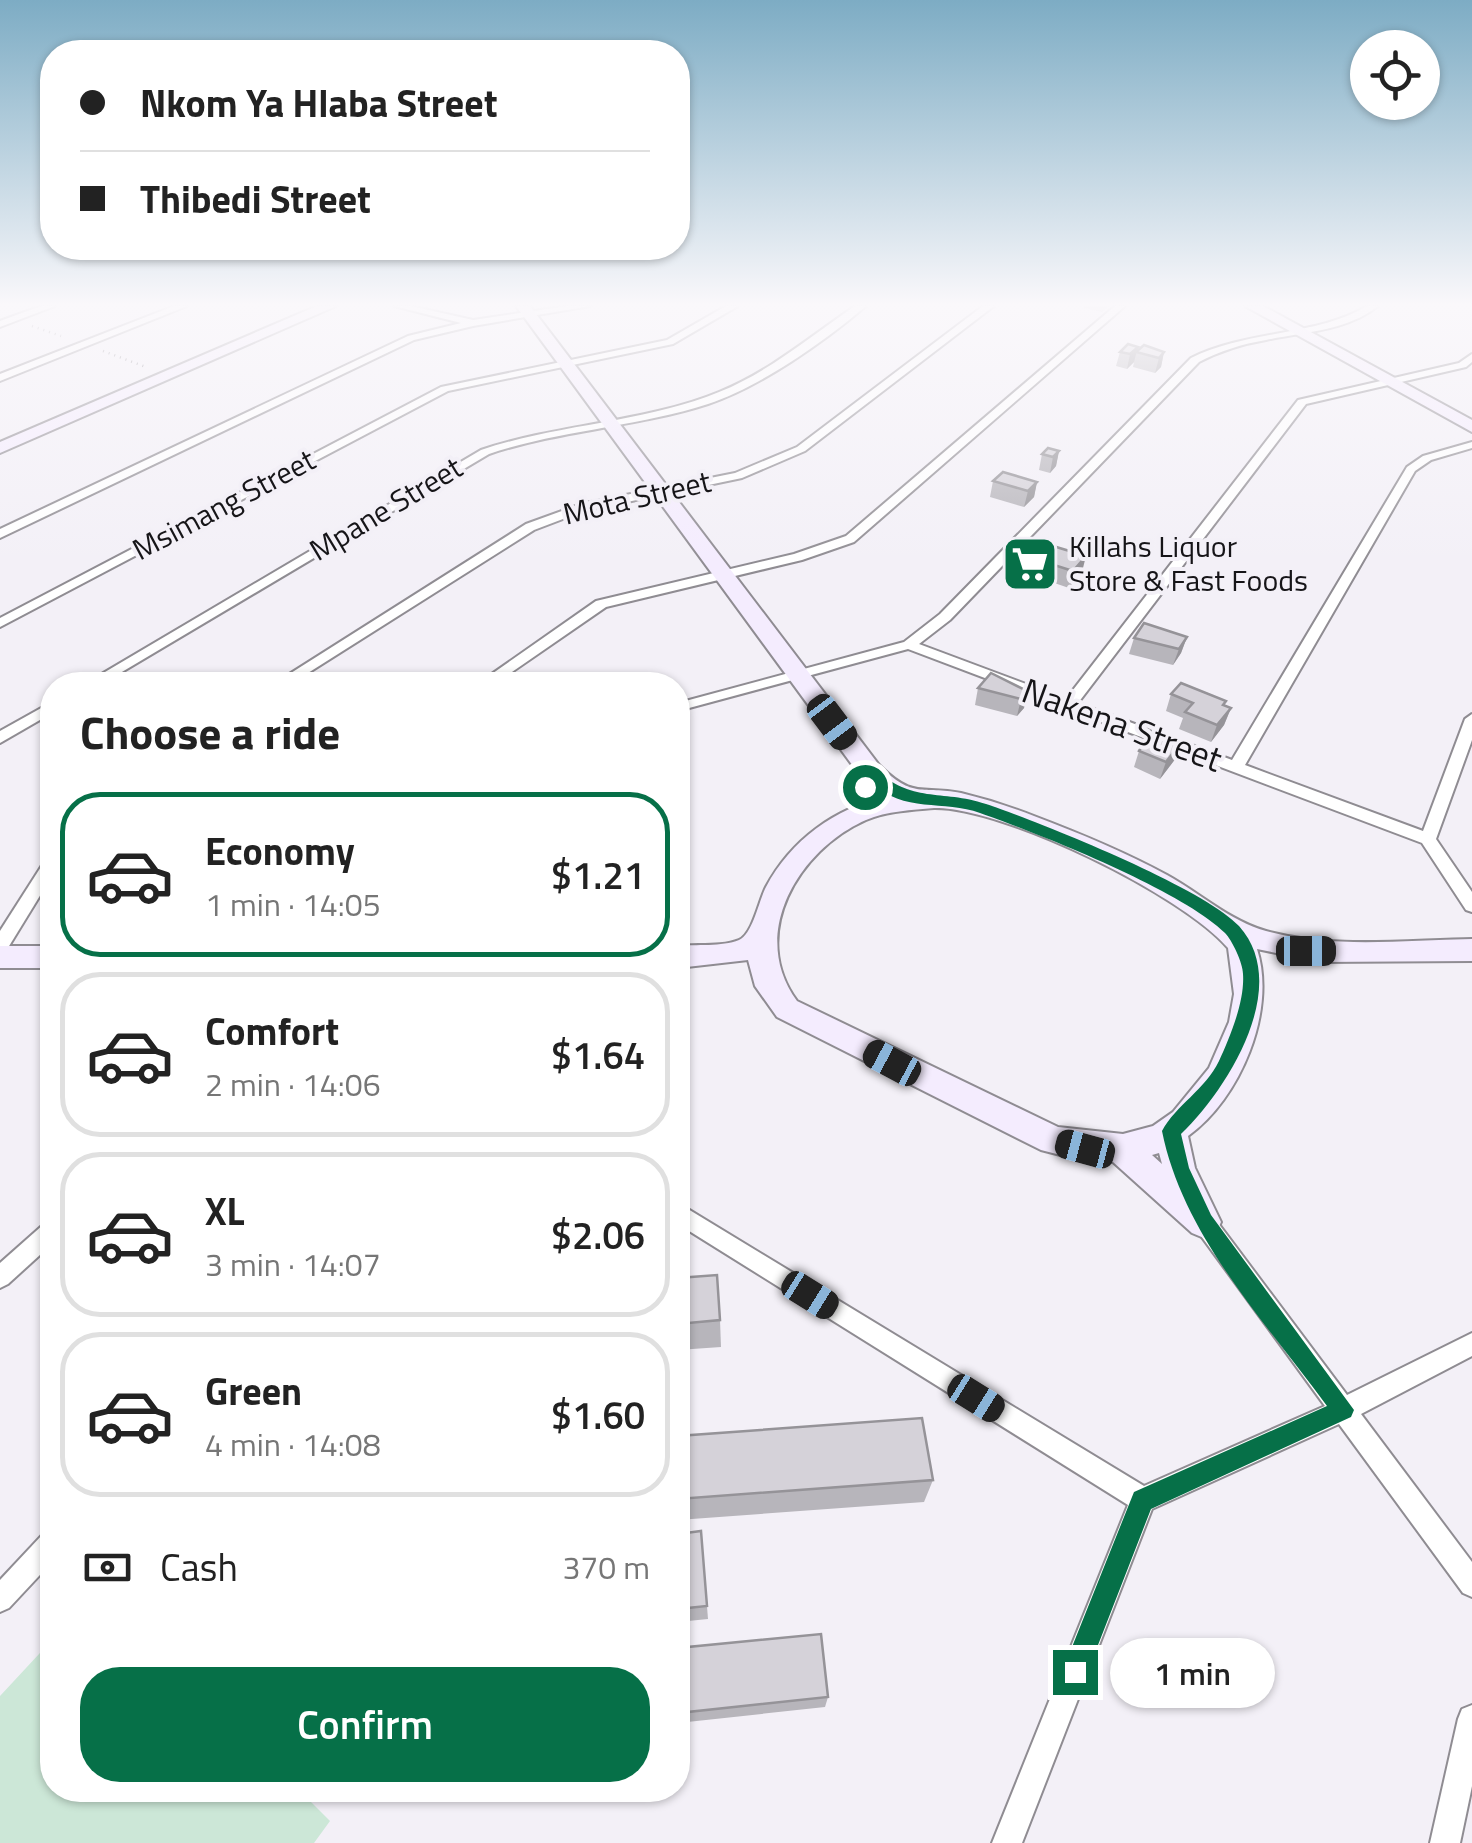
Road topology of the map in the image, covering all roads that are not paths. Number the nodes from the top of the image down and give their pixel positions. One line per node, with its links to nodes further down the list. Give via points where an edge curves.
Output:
1 (130, 392): 14 (street)
2 (298, 392): 16 (street)
3 (439, 392): 18 (street, Msimang Street)
4 (587, 392): 11 (street)
5 (729, 392): 11 (street, Mpane Street)
6 (875, 392): 15 (street, Mota Street, via 801,448 738,476)
7 (1020, 392): 17 (street, via 850,539)
8 (1164, 392): 19 (street, via 945,617)
9 (1333, 392): 25 (street, via 1293,410)
10 (1408, 392): 12 (street)
11 (609, 422): 15 (street); 20 (street, Mpane Street, via 485,452)
12 (1472, 427)
13 (1472, 445): 29 (street, via 1411,469)
14 (0, 448)
15 (661, 491): 17 (street); 21 (street, Mota Street, via 530,526)
16 (0, 534)
17 (723, 574): 22 (street, via 600,604); 23 (street)
18 (0, 623)
19 (909, 645): 23 (street); 25 (street, Nakena Street)
20 (112, 672)
21 (300, 672)
22 (503, 672)
23 (796, 672): 24 (street); 30 (street)
24 (690, 703)
25 (1069, 705): 29 (street, Nakena Street)
26 (40, 714): 28 (street)
27 (1472, 718): 33 (street)
28 (0, 738)
29 (1236, 767): 33 (street, Nakena Street)
30 (870, 771): 31 (street, via 888,789); 32 (street)
31 (920, 801): 32 (street); 36 (street, via 960,802 1022,823 1173,889)
32 (856, 815): 37 (street, via 801,858 772,902)
33 (1428, 839): 35 (street)
34 (40, 883): 38 (street)
35 (1472, 906)
36 (1234, 930): 40 (street); 44 (street)
37 (761, 938): 43 (street, via 746,950); 45 (street)
38 (0, 946)
39 (1472, 950): 40 (street)
40 (1306, 951): 44 (street)
41 (0, 957): 42 (street)
42 (40, 957)
43 (690, 957): 45 (street, via 730,962)
44 (1252, 972): 46 (street, via 1226,1066)
45 (764, 980): 47 (street, via 788,1009 1021,1128 1085,1149)
46 (1171, 1131): 47 (street); 49 (street, via 1179,1169)
47 (1120, 1148): 49 (street)
48 (690, 1220): 54 (street)
49 (1204, 1222): 53 (street)
50 (40, 1242): 51 (street)
51 (0, 1277)
52 (1472, 1344): 53 (street)
53 (1343, 1410): 54 (street); 56 (street)
54 (1143, 1500): 59 (street)
55 (40, 1557): 57 (street)
56 (1472, 1584)
57 (0, 1599)
58 (1472, 1718): 60 (street)
59 (1007, 1843)
60 (1445, 1843)

